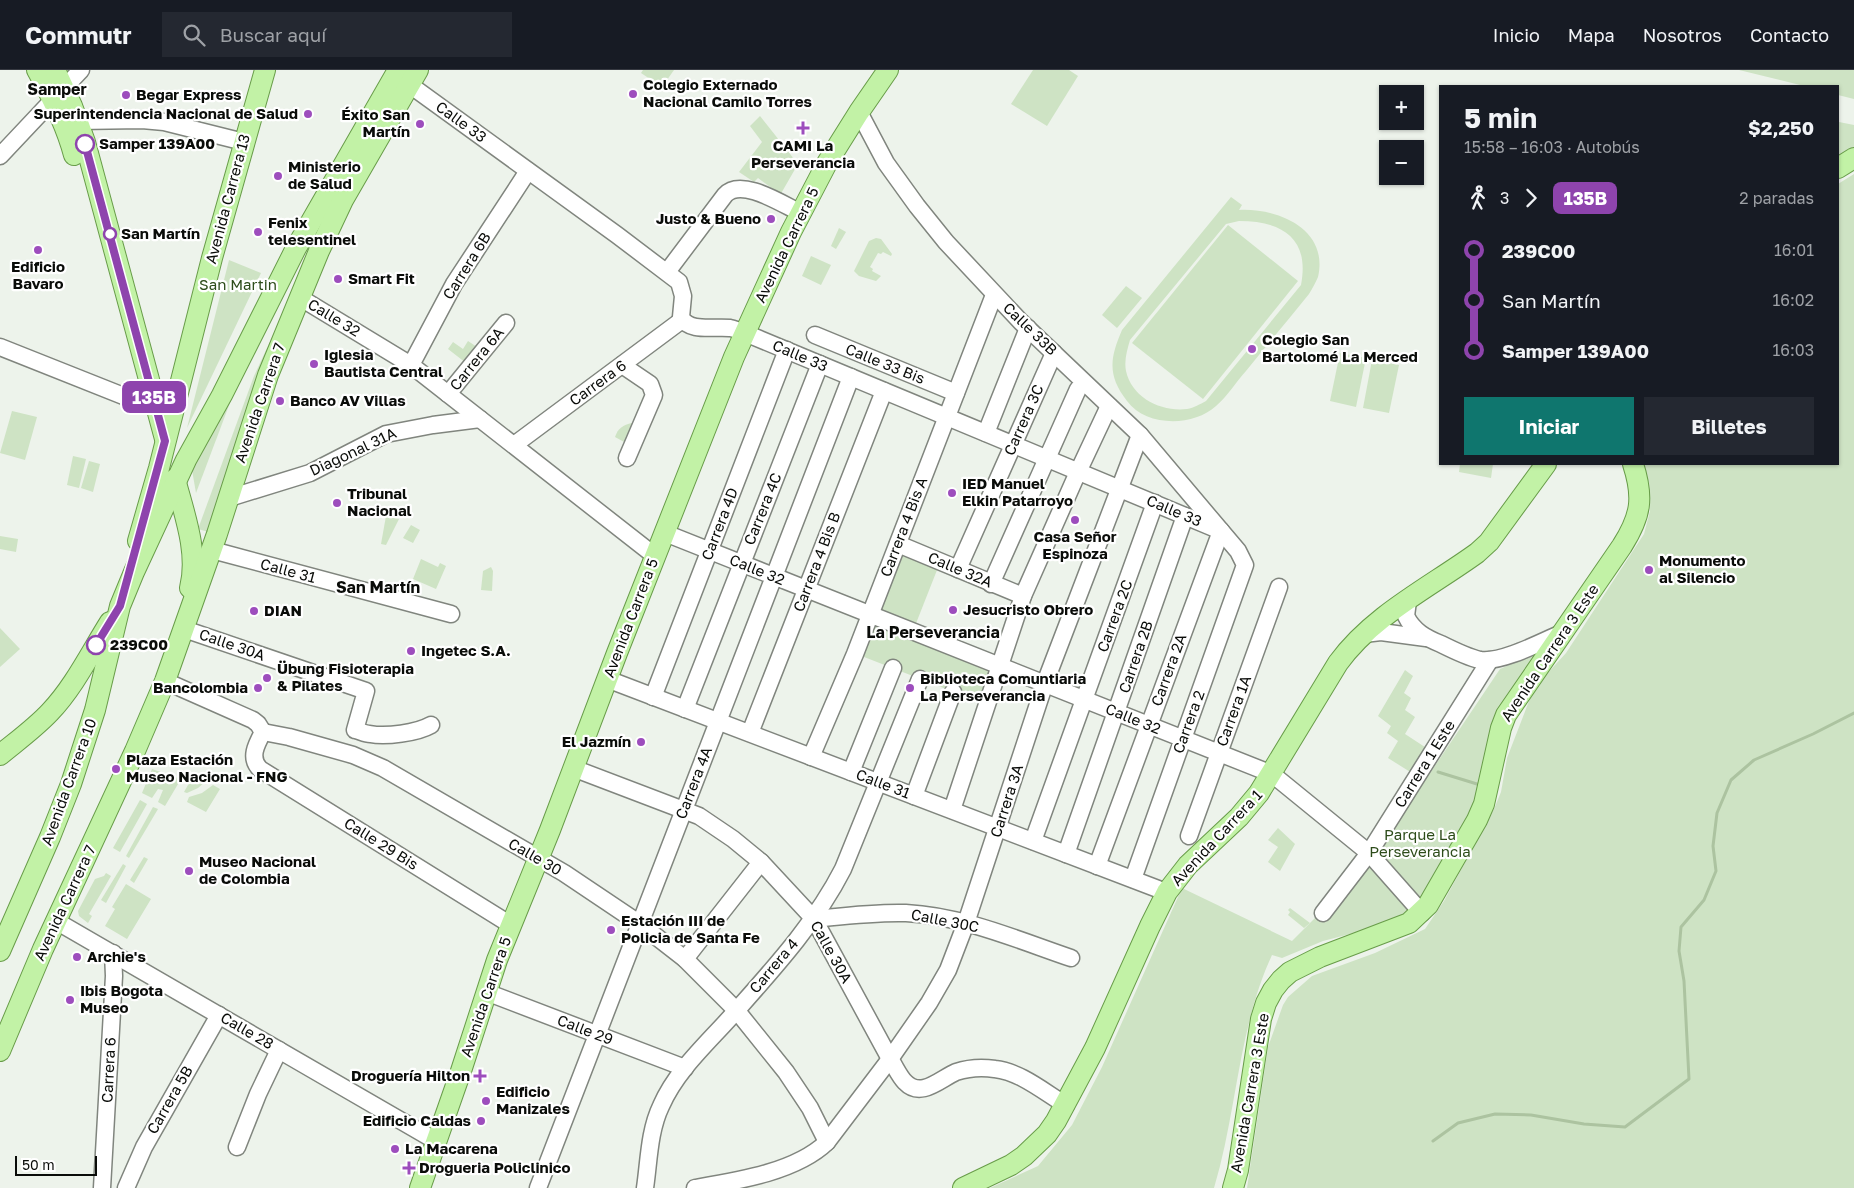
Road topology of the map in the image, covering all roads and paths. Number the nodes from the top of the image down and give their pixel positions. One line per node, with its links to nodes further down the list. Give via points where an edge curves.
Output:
1 (37, 70): 7 (main road)
2 (55, 70): 7 (main road)
3 (81, 70): 7 (street)
4 (265, 70): 10 (main road, Avenida Carrera 13)
5 (888, 70): 8 (main road, Avenida Carrera 5)
6 (409, 75): 14 (street, Calle 33); 18 (main road, Avenida Carrera 7, via 343,200); 52 (main road, Avenida Carrera 7, via 296,248)
7 (59, 94): 9 (main road); 11 (street); 37 (main road)
8 (859, 112): 15 (main road, Avenida Carrera 5, via 827,162); 17 (street, Calle 33B, via 886,162 917,206)
9 (78, 121): 10 (street, via 164,122); 31 (main road)
10 (244, 142): 28 (main road, Avenida Carrera 13)
11 (0, 156)
12 (1854, 158): 13 (main road)
13 (1839, 167)
14 (528, 171): 16 (street, Calle 33); 29 (street, Carrera 6B, via 454,284)
15 (801, 213): 16 (street, via 744,188 732,189 724,195); 22 (main road, Avenida Carrera 5)
16 (667, 272): 19 (street, Calle 33, via 681,287)
17 (994, 295): 21 (street, Calle 33B); 35 (street, Carrera 4 Bis A)
18 (299, 297): 29 (street, Calle 32); 54 (main road, Avenida Carrera 7, via 268,375)
19 (682, 320): 22 (street, Calle 33, via 696,327 728,328); 30 (street, Carrera 6)
20 (506, 323): 36 (street, Carrera 6A)
21 (1028, 328): 26 (street, Calle 33B); 41 (street)
22 (745, 333): 25 (street, Calle 33); 58 (main road, Avenida Carrera 5)
23 (815, 335): 35 (street, Calle 33 Bis)
24 (0, 348): 37 (street)
25 (787, 350): 27 (street, Calle 33); 61 (street, Carrera 4D)
26 (1054, 353): 38 (street, Calle 33B); 44 (street, Carrera 3C)
27 (820, 364): 32 (street, Calle 33); 63 (street, Carrera 4C)
28 (184, 365): 31 (main road, via 168,376 157,375); 43 (main road, Avenida Carrera 13)
29 (411, 365): 36 (street, Calle 32)
30 (622, 365): 45 (street, Carrera 6); 46 (street, via 652,387 653,399)
31 (146, 366): 43 (main road)
32 (851, 377): 34 (street, Calle 33); 66 (street, Carrera 4A)
33 (1078, 389): 47 (street)
34 (884, 391): 39 (street, Calle 33); 69 (street, Carrera 4 Bis B)
35 (956, 393): 39 (street, Carrera 4 Bis A)
36 (448, 394): 40 (street, Calle 32)
37 (141, 403): 50 (main road)
38 (1109, 406): 42 (street, Calle 33B); 51 (street)
39 (947, 417): 41 (street, Calle 33); 59 (street, Carrera 4 Bis A)
40 (480, 419): 45 (street, Calle 32); 54 (street, Diagonal 31A, via 386,434 310,473)
41 (986, 433): 44 (street, Calle 33)
42 (1140, 434): 53 (street, Carrera 3A); 57 (street, Calle 33B)
43 (165, 441): 50 (main road, Avenida Carrera 13); 52 (main road)
44 (1013, 444): 47 (street, Calle 33); 65 (street, Carrera 3C)
45 (514, 445): 62 (street, Calle 32)
46 (627, 458)
47 (1047, 458): 51 (street, Calle 33); 67 (street)
48 (1545, 465): 71 (main road, Avenida Carrera 1, via 1489,542)
49 (1633, 465): 76 (main road, Avenida Carrera 3 Este, via 1640,496 1637,520)
50 (159, 468): 72 (main road, Avenida Carrera 13)
51 (1078, 472): 53 (street, Calle 33); 70 (street)
52 (176, 483): 72 (main road, Avenida Carrera 7); 97 (main road, Avenida Carrera 7, via 192,554 193,577)
53 (1119, 488): 55 (street, Calle 33); 85 (street, Carrera 3A)
54 (229, 498): 60 (main road, Avenida Carrera 7)
55 (1156, 504): 56 (street, Calle 33); 88 (street, Carrera 2C)
56 (1186, 516): 57 (street, Calle 33); 90 (street, Carrera 2B)
57 (1221, 531): 64 (street, Calle 33); 93 (street, Carrera 2A)
58 (665, 533): 61 (street, Calle 32); 62 (main road, Avenida Carrera 5)
59 (898, 544): 65 (street, Calle 32A); 74 (street, Carrera 4 Bis A)
60 (212, 550): 73 (street, Calle 31); 75 (main road, Avenida Carrera 7)
61 (710, 551): 63 (street, Calle 32); 87 (street, Carrera 4D)
62 (655, 556): 82 (main road, Avenida Carrera 5)
63 (742, 564): 66 (street, Calle 32); 89 (street, Carrera 4C)
64 (1245, 565): 96 (street, Carrera 2)
65 (958, 569): 67 (street, Calle 32A)
66 (773, 576): 69 (street, Calle 32); 91 (street, Carrera 4A)
67 (991, 584): 70 (street, Calle 32A)
68 (1279, 587): 98 (street, Carrera 1A)
69 (807, 589): 74 (street, Calle 32); 95 (street, Carrera 4 Bis B)
70 (1023, 596): 80 (street)
71 (1408, 601): 77 (main road, Avenida Carrera 1); 78 (street, via 1406,616)
72 (120, 606): 99 (main road, Avenida Carrera 13, via 60,701 34,728); 125 (main road, Avenida Carrera 10, via 95,710 74,777)
73 (451, 614)
74 (870, 614): 80 (street, Calle 32); 100 (street, Carrera 4 Bis A)
75 (184, 628): 84 (main road, Avenida Carrera 7); 92 (street, Calle 30A, via 366,691 355,730 394,734)
76 (1564, 632): 79 (street); 118 (main road, Avenida Carrera 3 Este, via 1506,715 1481,812 1435,896)
77 (1364, 634): 78 (street, via 1381,632); 103 (main road, Avenida Carrera 1, via 1338,662)
78 (1426, 638): 79 (street, via 1474,658)
79 (1490, 660): 111 (street, Carrera 1 Este)
80 (1000, 666): 85 (street, Calle 32); 107 (street)
81 (893, 668): 102 (street)
82 (607, 679): 87 (street, Calle 31); 101 (main road, Avenida Carrera 5)
83 (920, 679): 104 (street, Carrera 4)
84 (165, 681): 94 (street, via 253,720); 97 (main road, Avenida Carrera 7)
85 (1045, 683): 88 (street, Calle 32); 108 (street, Carrera 3A)
86 (953, 692): 105 (street)
87 (653, 697): 89 (street, Calle 31)
88 (1084, 699): 90 (street, Calle 32); 110 (street, Carrera 2C)
89 (685, 709): 91 (street, Calle 31)
90 (1116, 712): 93 (street, Calle 32); 112 (street, Carrera 2B)
91 (718, 721): 95 (street, Calle 31); 106 (street, Carrera 4A)
92 (430, 725)
93 (1149, 725): 96 (street, Calle 32); 115 (street, Carrera 2A)
94 (262, 732): 113 (street, Calle 30, via 353,755 383,768); 124 (street, Calle 29 Bis, via 254,760 260,769)
95 (750, 734): 100 (street, Calle 31)
96 (1183, 738): 98 (street, Calle 32); 116 (street, Carrera 2)
97 (135, 751): 121 (main road, Avenida Carrera 7)
98 (1219, 753): 103 (street, Calle 32); 109 (street, Carrera 1A)
99 (0, 755)
100 (811, 757): 102 (street, Calle 31)
101 (573, 768): 106 (street, Calle 30A); 113 (main road, Avenida Carrera 5)
102 (851, 772): 104 (street, Calle 31)
103 (1272, 774): 111 (street, Calle 32); 137 (main road, Avenida Carrera 1, via 1249,806 1188,865 1167,892)
104 (877, 782): 105 (street, Calle 31); 120 (street, Carrera 4, via 843,869)
105 (914, 796): 107 (street, Calle 31)
106 (684, 809): 114 (street, Calle 30A, via 733,839); 123 (street, Carrera 4A)
107 (952, 810): 108 (street, Calle 31)
108 (998, 828): 110 (street, Calle 31); 122 (street, Carrera 3A)
109 (1189, 836)
110 (1033, 841): 112 (street, Calle 31)
111 (1369, 853): 118 (street, Calle 32); 119 (street, Carrera 1 Este)
112 (1066, 854): 115 (street, Calle 31)
113 (538, 858): 123 (street, Calle 30); 124 (main road, Avenida Carrera 5)
114 (761, 862): 120 (street, Calle 30A); 128 (street)
115 (1097, 866): 116 (street, Calle 31)
116 (1132, 879): 117 (street, Calle 31)
117 (1158, 889)
118 (1422, 913): 149 (main road, Avenida Carrera 3 Este, via 1408,923 1304,964 1290,972 1273,990 1261,1019)
119 (1322, 914)
120 (814, 919): 122 (street, Calle 30C, via 905,913); 130 (street, Carrera 4); 135 (street, Calle 30A)
121 (56, 921): 126 (street, Calle 28); 134 (main road, Avenida Carrera 7)
122 (966, 923): 127 (street, Calle 30C); 135 (street, Carrera 3A, via 938,988)
123 (640, 924): 128 (street, Calle 30); 132 (street, Carrera 4A)
124 (511, 925): 129 (main road, Avenida Carrera 5)
125 (0, 951)
126 (113, 953): 131 (street, Calle 28); 142 (street, Carrera 6)
127 (1071, 958)
128 (685, 959): 130 (street, Calle 30)
129 (486, 992): 132 (street, Calle 29); 138 (main road, Avenida Carrera 5)
130 (737, 1010): 136 (street, Carrera 4); 139 (street, Calle 30, via 798,1090)
131 (219, 1015): 133 (street, Calle 28); 143 (street, Carrera 5B, via 144,1147)
132 (597, 1034): 136 (street, Calle 29); 145 (street, Carrera 4A)
133 (279, 1050): 138 (street, Calle 28); 140 (street)
134 (1, 1052)
135 (890, 1059): 137 (street, Calle 30A, via 904,1081 915,1088 926,1088 967,1069 993,1068 1021,1078); 139 (street, Carrera 3A)
136 (685, 1068): 146 (street, Carrera 4, via 660,1107)
137 (1066, 1106): 148 (main road, Avenida Carrera 1, via 1047,1134 1024,1156)
138 (436, 1141): 144 (main road, Avenida Carrera 5)
139 (827, 1142): 141 (street, Carrera 3A, via 805,1159)
140 (237, 1147)
141 (760, 1181): 147 (street, Carrera 3A)
142 (102, 1188)
143 (126, 1188)
144 (420, 1188)
145 (538, 1188)
146 (645, 1188)
147 (695, 1188)
148 (964, 1188)
149 (1233, 1188)

